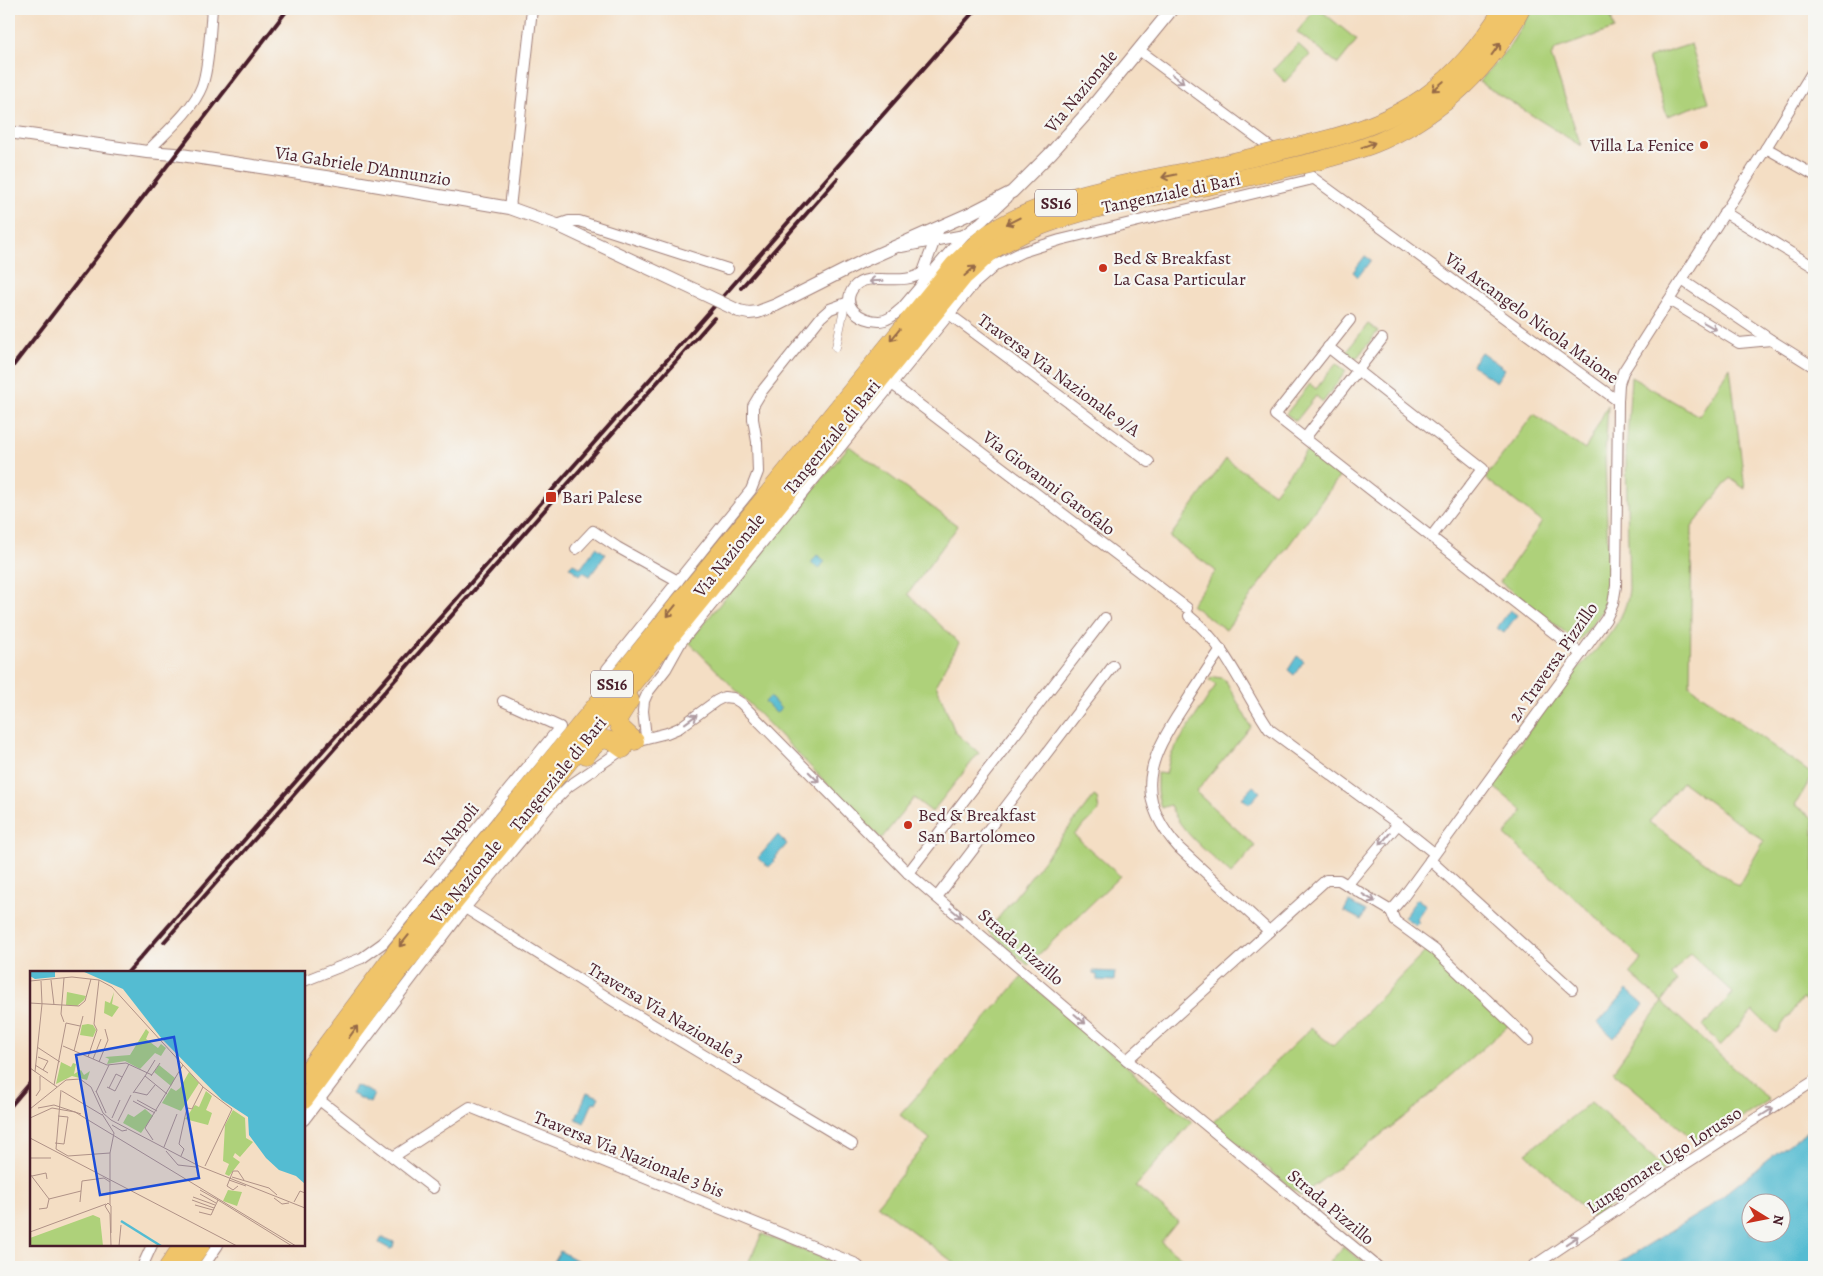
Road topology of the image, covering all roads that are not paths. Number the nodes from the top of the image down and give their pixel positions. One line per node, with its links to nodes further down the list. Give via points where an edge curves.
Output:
1 (212, 9): 10 (street, via 202,86 192,103)
2 (532, 9): 14 (street)
3 (1172, 9): 6 (street, Via Nazionale)
4 (1503, 9): 66 (highway, Tangenziale di Bari / SS16, one-way to 66, bridge, via 1489,32 1452,75 1428,95 1381,122 1317,142 1081,194 1030,212 990,233 954,265 397,950)
5 (1521, 9): 46 (highway, Tangenziale di Bari / SS16, one-way to 5, bridge, via 964,276 998,247 1035,228 1085,211 1322,160 1382,140 1410,126 1468,83 1504,38)
6 (1139, 50): 12 (street, Via Arcangelo Nicola Maione, one-way to 12); 13 (street, Via Nazionale, via 1051,153)
7 (1814, 69): 9 (street, Via Arcangelo Nicola Maione)
8 (9, 132): 10 (street, Via Gabriele D'Annunzio)
9 (1766, 148): 11 (street); 15 (street, Via Arcangelo Nicola Maione)
10 (146, 152): 14 (street, Via Gabriele D'Annunzio, via 332,178)
11 (1814, 175)
12 (1313, 178): 30 (street, Via Nazionale, via 1022,252 996,265); 39 (street, Via Arcangelo Nicola Maione)
13 (1012, 192): 16 (street, Via Nazionale); 19 (street)
14 (510, 208): 17 (street, Via Gabriele D'Annunzio)
15 (1724, 212): 24 (street); 26 (street, Via Arcangelo Nicola Maione)
16 (958, 219): 18 (street, Via Nazionale); 19 (street, via 964,226)
17 (557, 225): 25 (street, via 579,221); 29 (street, Via Gabriele D'Annunzio, bridge)
18 (940, 226): 20 (street); 22 (street, Via Nazionale)
19 (964, 235): 20 (street); 28 (street, via 890,318 879,321 859,316)
20 (934, 242): 21 (street); 23 (street)
21 (914, 245): 22 (street); 23 (street)
22 (892, 248): 29 (street, Via Nazionale, via 776,305 758,312)
23 (926, 260): 28 (street, one-way to 28, via 923,272 917,278 860,282)
24 (1814, 267)
25 (728, 269)
26 (1682, 280): 27 (street, Via Arcangelo Nicola Maione); 33 (street)
27 (1669, 300): 33 (street, one-way to 33, via 1739,343); 39 (street, Via Arcangelo Nicola Maione, via 1623,372)
28 (847, 303): 34 (street); 44 (street, via 820,317 762,391 753,406 758,472 751,490)
29 (739, 311)
30 (949, 314): 38 (street, Via Nazionale); 41 (street, Traversa Via Nazionale 9/A)
31 (1350, 320): 35 (street)
32 (1382, 339): 37 (street)
33 (1771, 340): 36 (street)
34 (836, 347)
35 (1328, 347): 37 (street); 40 (street, via 1275,415)
36 (1814, 367)
37 (1358, 370): 40 (street); 42 (street, via 1483,469)
38 (892, 384): 47 (street, Via Giovanni Garofalo, via 1188,612); 52 (street, Via Nazionale, via 681,642 666,670 648,692)
39 (1618, 401): 48 (street, 2^ Traversa Pizzillo, via 1616,586 1606,619)
40 (1305, 438): 42 (street)
41 (1149, 462)
42 (1431, 537): 48 (street)
43 (576, 548): 44 (street, via 593,531)
44 (678, 581): 50 (street)
45 (1105, 618): 56 (street)
46 (677, 629): 52 (highway, via 656,667 618,719 619,726); 53 (highway, Tangenziale di Bari / SS16)
47 (1221, 649): 54 (street, Via Giovanni Garofalo, via 1269,729); 61 (street, via 1156,754 1151,771 1153,806 1159,821 1179,848)
48 (1581, 654): 55 (street, 2^ Traversa Pizzillo)
49 (1113, 666): 58 (street)
50 (607, 669)
51 (503, 701): 62 (street, Via Napoli, via 560,727 383,944 362,958)
52 (634, 743): 53 (highway, via 598,741 581,760); 56 (street, Strada Pizzillo, one-way to 56, via 679,728 716,701 724,697 733,698); 59 (street, Via Nazionale, via 569,786)
53 (562, 769): 68 (highway, Tangenziale di Bari / SS16, one-way to 53, via 400,969)
54 (1398, 824): 55 (street); 57 (street, one-way to 57)
55 (1432, 857): 60 (street, 2^ Traversa Pizzillo); 63 (street)
56 (908, 873): 58 (street, Strada Pizzillo)
57 (1347, 885): 60 (street, one-way to 60); 61 (street, via 1339,880 1326,880)
58 (937, 897): 65 (street, Strada Pizzillo, one-way to 65)
59 (465, 908): 68 (street, Via Nazionale); 70 (street, Traversa Via Nazionale 3)
60 (1391, 912): 64 (street, via 1395,921 1435,950)
61 (1269, 931): 65 (street)
62 (305, 980)
63 (1572, 989)
64 (1529, 1040)
65 (1128, 1060): 82 (street, Strada Pizzillo)
66 (305, 1074)
67 (1814, 1081): 83 (street, Lungomare Ugo Lorusso, one-way to 67)
68 (311, 1100): 69 (street, Via Nazionale); 71 (street)
69 (305, 1117)
70 (852, 1144)
71 (393, 1157): 72 (street); 81 (street, Traversa Via Nazionale 3 bis, via 470,1107)
72 (433, 1188)
73 (152, 1246): 77 (street)
74 (183, 1246): 78 (highway)
75 (200, 1246): 79 (highway)
76 (217, 1246): 80 (street)
77 (142, 1267)
78 (168, 1267)
79 (185, 1267)
80 (203, 1267)
81 (859, 1267)
82 (1378, 1267)
83 (1532, 1267)

